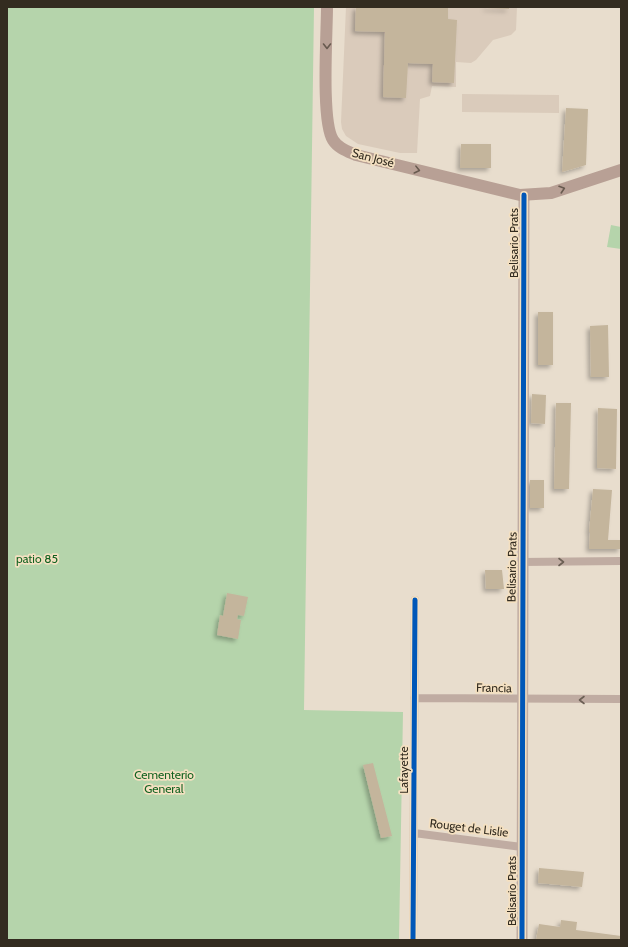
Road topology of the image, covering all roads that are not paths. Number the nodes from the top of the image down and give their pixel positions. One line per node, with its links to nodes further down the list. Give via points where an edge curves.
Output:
1 (327, 7): 3 (main road, San José, one-way to 3, via 327,119 330,134 337,145 356,155 506,193)
2 (621, 170): 3 (main road, San José, one-way to 2, via 551,193)
3 (524, 195): 4 (street, Belisario Prats)
4 (522, 562): 5 (street, one-way to 5); 9 (street, Belisario Prats)
5 (621, 562)
6 (415, 600): 7 (street, Lafayette)
7 (414, 698): 9 (street, Francia); 10 (street, Lafayette)
8 (621, 699): 9 (street, Francia, one-way to 9)
9 (522, 700): 11 (street, Belisario Prats)
10 (414, 833): 11 (street, Rouget de Lislie); 12 (street, Lafayette)
11 (522, 847): 13 (street, Belisario Prats)
12 (412, 940)
13 (522, 940)

